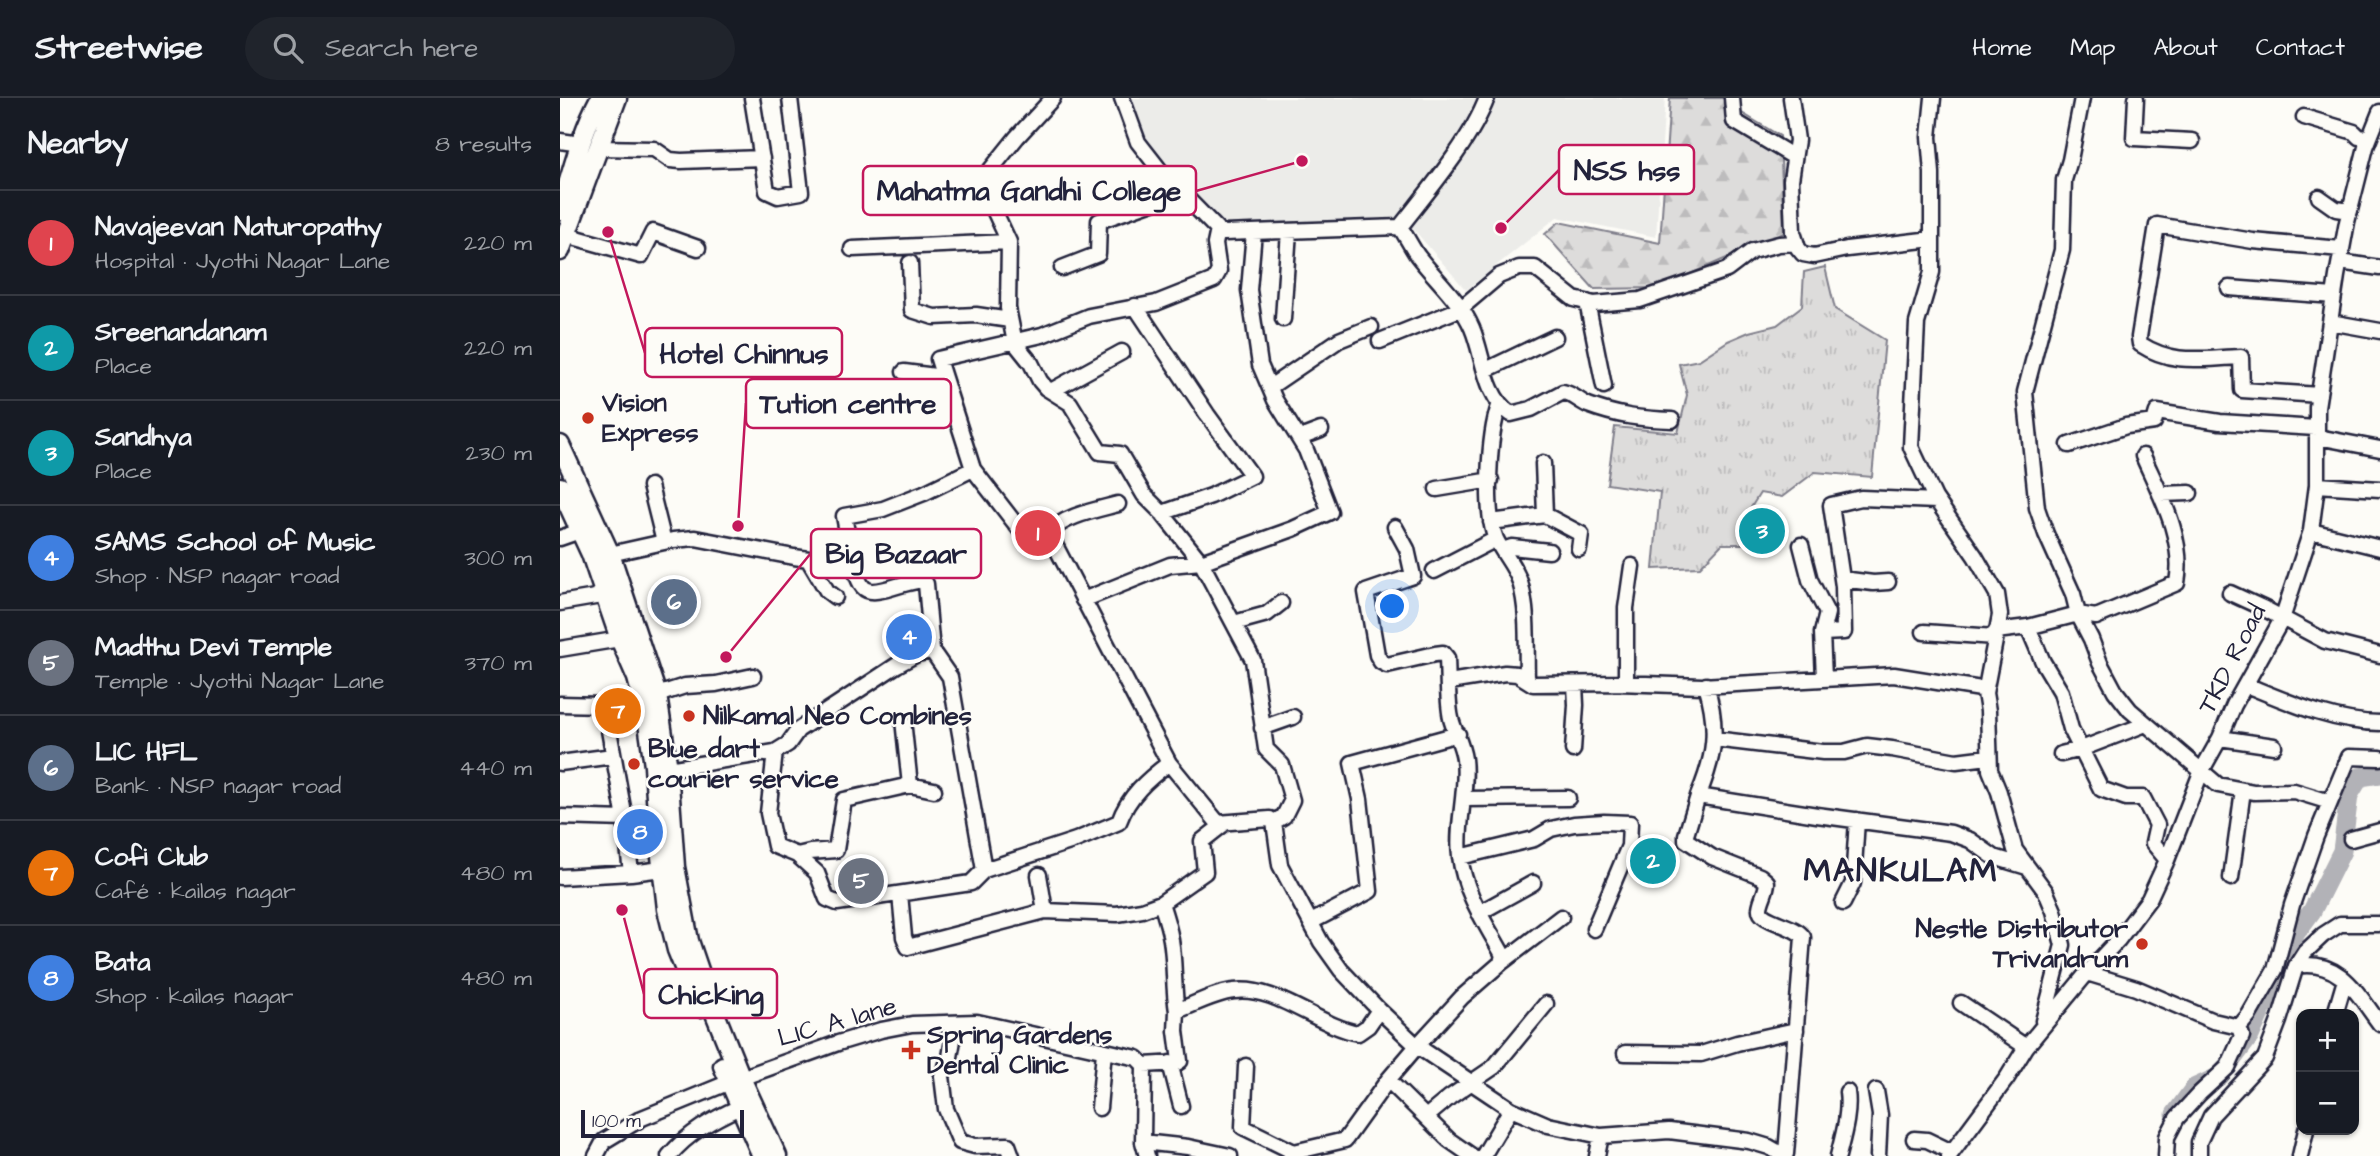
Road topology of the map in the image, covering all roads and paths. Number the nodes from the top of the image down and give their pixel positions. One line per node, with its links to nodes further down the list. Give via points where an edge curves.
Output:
1 (600, 98): 18 (main road, via 592,112)
2 (617, 98): 18 (main road)
3 (752, 98): 20 (street)
4 (790, 98): 20 (street, via 802,192 778,196 767,191)
5 (1054, 98): 30 (street, via 984,178)
6 (1122, 98): 21 (street, via 1138,142)
7 (1487, 98): 25 (street, via 1481,115)
8 (1732, 98): 19 (street, via 1734,121)
9 (1791, 98): 19 (street, via 1797,140)
10 (1933, 98): 29 (street, via 1929,137)
11 (2082, 98): 109 (street, via 2064,180 2062,250 2025,392 2037,508)
12 (2136, 98): 17 (street, via 2134,138)
13 (2380, 112): 15 (street, TKD Road)
14 (2304, 117): 15 (street)
15 (2370, 138): 24 (street, TKD Road)
16 (560, 141): 18 (street)
17 (2192, 141)
18 (589, 146): 20 (street, via 654,149 681,162); 23 (main road); 31 (main road)
19 (1794, 157): 32 (street, via 1791,180)
20 (762, 158)
21 (1177, 186): 26 (street); 37 (street, via 1153,202 1099,221 1098,254)
22 (2319, 197): 24 (street, via 2336,209)
23 (560, 211)
24 (2350, 211): 35 (street, TKD Road)
25 (1400, 228): 27 (street); 43 (street)
26 (1218, 230): 28 (street); 42 (street, via 1219,271 1214,280 1156,303)
27 (1289, 231): 28 (street); 44 (street)
28 (1254, 232): 57 (street, via 1248,290 1260,365)
29 (1932, 240): 32 (street, via 1814,256 1803,254); 79 (street, via 1932,272 1916,323 1911,447)
30 (1009, 242): 34 (street); 45 (street)
31 (563, 243): 33 (street, via 641,256 653,232)
32 (1796, 243): 41 (street, via 1752,251 1727,270 1640,300)
33 (698, 248)
34 (852, 250)
35 (2340, 255): 38 (street); 40 (street, TKD Road); 59 (street, via 2157,225 2139,337 2140,344 2154,353 2179,360 2241,357 2242,390)
36 (910, 264): 45 (street, via 912,310 934,317 976,315)
37 (1062, 268)
38 (2380, 268)
39 (2229, 288): 40 (street)
40 (2334, 296): 46 (street, TKD Road)
41 (1587, 302): 43 (street, via 1574,299 1535,268 1519,268 1499,276); 56 (street)
42 (1135, 306): 51 (street, via 1088,316); 81 (street, via 1252,476)
43 (1460, 309): 50 (street); 53 (street, via 1472,326)
44 (1283, 319)
45 (1010, 320): 51 (street)
46 (2330, 322): 48 (street); 59 (street, TKD Road)
47 (1371, 327): 57 (street, via 1339,340)
48 (2380, 331)
49 (1555, 337): 53 (street)
50 (1380, 341)
51 (1015, 343): 55 (street, via 938,359); 58 (street)
52 (1122, 352): 58 (street)
53 (1486, 370): 60 (street)
54 (904, 372): 55 (street)
55 (943, 377): 70 (street)
56 (1604, 386)
57 (1270, 387): 64 (street)
58 (1051, 391): 81 (street, via 1070,403 1100,452 1120,454 1144,495)
59 (2319, 395): 63 (street, TKD Road)
60 (1499, 406): 61 (street, via 1511,414 1563,392 1636,419); 71 (street)
61 (1672, 420)
62 (1321, 430): 64 (street)
63 (2317, 432): 65 (street, via 2157,412 2154,422); 67 (street); 72 (street, TKD Road)
64 (1300, 438): 98 (street, via 1330,512)
65 (2068, 444)
66 (560, 445): 95 (main road)
67 (2380, 449)
68 (2143, 456): 78 (street)
69 (1543, 463): 82 (street)
70 (973, 469): 91 (street, via 1030,540); 97 (street, via 883,509 844,516)
71 (1490, 480): 75 (street); 83 (street)
72 (2318, 485): 76 (street); 86 (street, TKD Road)
73 (650, 486): 88 (street)
74 (560, 488): 85 (main road)
75 (1437, 489)
76 (2380, 489)
77 (2190, 493): 78 (street)
78 (2160, 494): 109 (street, via 2178,544 2177,583 2096,617)
79 (1937, 501): 101 (street, via 1861,498 1831,505); 115 (street, via 1997,594 2000,615)
80 (1118, 504): 91 (street, via 1076,516 1054,528)
81 (1162, 513): 98 (street)
82 (1545, 515): 83 (street); 92 (street, via 1581,534)
83 (1491, 522): 89 (street)
84 (1395, 527): 124 (street, via 1407,549 1413,576 1366,592 1377,655 1387,665 1443,653)
85 (580, 531): 87 (street); 104 (main road)
86 (2311, 531): 93 (street); 110 (street, TKD Road)
87 (560, 538)
88 (664, 542): 95 (street); 96 (street, via 695,538)
89 (1500, 545): 94 (street); 100 (street); 122 (street, via 1520,581)
90 (1801, 545): 114 (street, via 1810,580 1827,613)
91 (1056, 547): 106 (street)
92 (1579, 548)
93 (2380, 548)
94 (1549, 551)
95 (610, 554): 130 (main road)
96 (808, 559): 97 (street); 105 (street)
97 (852, 559): 118 (street, via 866,590 925,582)
98 (1201, 562): 106 (street, via 1170,565); 111 (street)
99 (1632, 566): 125 (street, via 1626,608)
100 (1434, 571)
101 (1842, 579): 102 (street); 114 (street, via 1844,632)
102 (1888, 582)
103 (2230, 593): 110 (street)
104 (607, 595): 107 (street); 116 (main road)
105 (835, 597)
106 (1083, 600): 149 (street)
107 (560, 603)
108 (1282, 603): 111 (street, via 1267,614)
109 (2078, 614): 112 (street); 135 (street, via 2115,691)
110 (2280, 622): 119 (street); 120 (street, via 2325,641); 128 (street, TKD Road)
111 (1234, 623): 136 (street, via 1253,660)
112 (2028, 627): 115 (street); 141 (street, via 2061,692)
113 (1924, 632): 115 (street)
114 (1822, 633): 123 (street)
115 (1996, 634): 129 (street)
116 (620, 639): 117 (street); 170 (main road, via 647,716)
117 (560, 649)
118 (932, 651): 143 (street, via 897,665 798,730); 171 (street, via 950,677)
119 (2339, 653)
120 (2380, 655)
121 (753, 676): 130 (street)
122 (1527, 678): 124 (street, via 1506,673); 126 (street, via 1533,684)
123 (1824, 678): 127 (street); 129 (street, via 1894,675)
124 (1449, 682): 137 (street, via 1452,722)
125 (1626, 683): 126 (street); 127 (street)
126 (1575, 684): 142 (street)
127 (1706, 685): 139 (street)
128 (2245, 685): 134 (street, via 2350,722); 138 (street, TKD Road)
129 (1985, 693): 146 (street)
130 (657, 695): 150 (main road)
131 (560, 704): 145 (street, via 602,705)
132 (1293, 717): 136 (street)
133 (903, 720): 152 (street)
134 (2380, 723)
135 (2146, 724): 141 (street); 151 (street)
136 (1262, 728): 162 (street, via 1266,749 1282,765 1292,800 1284,816)
137 (1458, 734): 157 (street, via 1464,758); 184 (street, via 1352,762 1370,891)
138 (2220, 738): 140 (street); 151 (street, TKD Road)
139 (1714, 739): 146 (street, via 1823,752 1867,746 1956,761); 155 (street, via 1712,761)
140 (2274, 746)
141 (2081, 749): 144 (street); 168 (street, via 2101,789 2126,798 2143,798 2157,825 2152,843)
142 (1573, 750)
143 (775, 752): 150 (street); 166 (street, via 768,813 775,846)
144 (2061, 754)
145 (613, 756): 148 (street); 160 (street)
146 (1989, 757): 169 (street, via 2015,850)
147 (2380, 758): 158 (street, via 2349,757)
148 (560, 762)
149 (1169, 763): 163 (street, via 1212,817); 171 (street, via 1145,781 1124,807 1119,822)
150 (668, 769): 180 (main road)
151 (2202, 770): 153 (street, via 2218,785); 168 (street, TKD Road)
152 (910, 785): 154 (street); 166 (street, via 844,800 836,850)
153 (2244, 789): 158 (street, via 2294,791); 175 (street)
154 (934, 790)
155 (1699, 796): 161 (street); 200 (street, via 1686,840 1712,858 1760,876 1767,882 1760,913 1796,929 1803,937)
156 (1568, 798): 157 (street)
157 (1463, 799): 167 (street)
158 (2330, 802): 199 (street, via 2292,905 2275,970)
159 (560, 817): 160 (street)
160 (625, 819): 172 (street)
161 (1857, 820): 169 (street, via 1951,833 1994,857); 178 (street, via 1853,883)
162 (1274, 822): 163 (street); 184 (street, via 1280,864)
163 (1225, 823): 179 (street, via 1202,841 1205,872)
164 (2380, 831): 165 (street)
165 (2351, 839)
166 (797, 855): 177 (street, via 817,873 831,902)
167 (1460, 857): 182 (street); 186 (street, via 1574,824 1630,823 1629,846)
168 (2167, 860): 189 (street, TKD Road, via 2149,899)
169 (2027, 867): 198 (street, via 2046,892 2063,945)
170 (662, 869): 172 (street); 180 (main road)
171 (984, 870): 177 (street, via 971,883)
172 (631, 873): 174 (street)
173 (1039, 875): 181 (street)
174 (560, 877)
175 (2231, 878)
176 (1533, 883): 182 (street)
177 (900, 894): 181 (street, via 908,947)
178 (1843, 902)
179 (1161, 903): 181 (street, via 1117,914); 195 (street, via 1172,943)
180 (675, 908): 208 (main road)
181 (1045, 911)
182 (1479, 912): 187 (street, via 1503,955)
183 (1560, 917): 187 (street)
184 (1311, 922): 194 (street, via 1341,970)
185 (2380, 924): 188 (street, via 2340,924)
186 (1594, 929)
187 (1501, 963): 201 (street)
188 (2295, 965): 190 (street, via 2331,968); 237 (street, via 2265,1058 2211,1116 2199,1142)
189 (2087, 973): 198 (street, TKD Road); 199 (street, via 2136,988 2220,1024)
190 (2345, 980): 193 (street); 197 (street)
191 (1961, 1003): 202 (street)
192 (1546, 1004): 210 (street, via 1494,1067)
193 (2336, 1009)
194 (1379, 1010): 195 (street, via 1358,1033 1254,992 1235,990); 201 (street)
195 (1177, 1011): 205 (street, via 1180,1060)
196 (956, 1023): 203 (street, LIC A lane, via 978,1022); 208 (street, LIC A lane, via 881,1030); 229 (street, via 942,1076 946,1109 960,1142 1008,1145)
197 (2380, 1024)
198 (2041, 1027): 202 (street, TKD Road)
199 (2239, 1027): 236 (street, via 2242,1036 2228,1068 2177,1118 2167,1137)
200 (1796, 1030): 204 (street, via 1701,1054); 224 (street)
201 (1417, 1046): 209 (street); 210 (street)
202 (2026, 1047): 223 (street, TKD Road)
203 (1104, 1051): 206 (street, LIC A lane, via 1137,1058); 215 (street)
204 (1625, 1053)
205 (1170, 1063): 206 (street); 213 (street)
206 (1144, 1065): 221 (street)
207 (1246, 1066): 222 (street, via 1243,1127)
208 (735, 1080): 214 (main road); 225 (street, LIC A lane, via 642,1118 604,1141); 228 (main road)
209 (1388, 1080): 217 (street); 222 (street, via 1345,1140)
210 (1470, 1083): 216 (street); 217 (street)
211 (1876, 1091): 235 (street)
212 (1847, 1092): 234 (street)
213 (1181, 1106)
214 (740, 1107): 226 (street, via 711,1121); 227 (main road)
215 (1099, 1108)
216 (1511, 1109): 219 (street, via 1548,1125); 232 (street)
217 (1426, 1117): 231 (street)
218 (2305, 1135): 238 (street)
219 (1601, 1136): 224 (street, via 1669,1131 1749,1141); 233 (street)
220 (1914, 1139): 223 (street, via 1927,1140)
221 (1145, 1149): 230 (street, via 1188,1147)
222 (1293, 1154)
223 (1950, 1154)
224 (1785, 1155)
225 (596, 1156)
226 (669, 1156)
227 (762, 1156)
228 (777, 1156)
229 (1012, 1156)
230 (1230, 1156)
231 (1472, 1156)
232 (1483, 1156)
233 (1597, 1156)
234 (1838, 1156)
235 (1878, 1156)
236 (2165, 1156)
237 (2199, 1156)
238 (2300, 1156)

